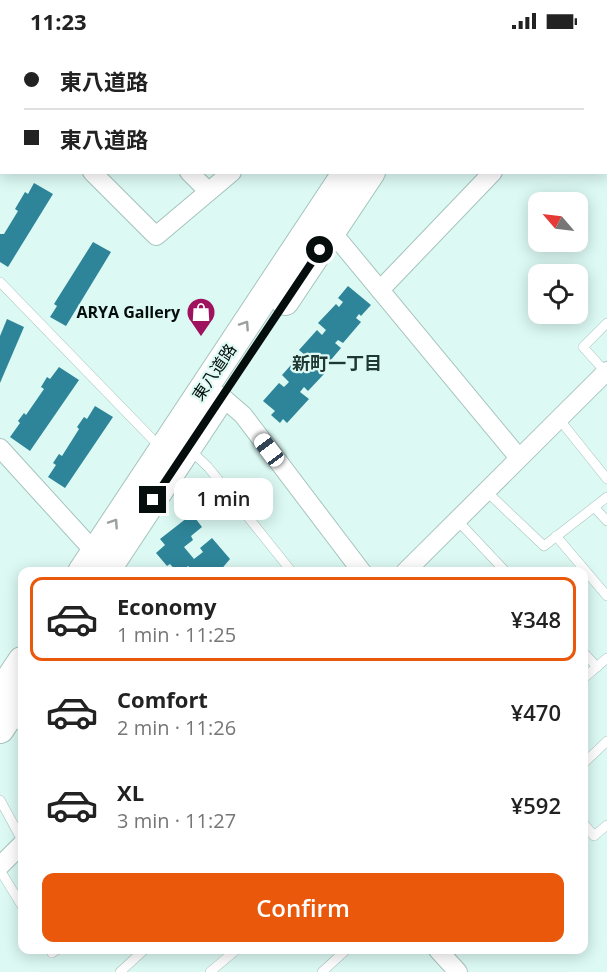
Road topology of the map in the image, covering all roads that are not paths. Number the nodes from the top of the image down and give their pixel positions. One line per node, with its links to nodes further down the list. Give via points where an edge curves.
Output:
1 (94, 174): 7 (street, via 156,236)
2 (191, 174): 7 (street)
3 (229, 174): 7 (street)
4 (346, 174): 16 (main road, 東八道路, one-way to 4)
5 (370, 174): 8 (main road, 東八道路)
6 (491, 174): 10 (street)
7 (208, 191)
8 (332, 232): 10 (street); 13 (main road, 東八道路)
9 (0, 282): 16 (lane)
10 (380, 290): 17 (street)
11 (607, 323): 12 (lane, via 583,348)
12 (607, 369): 14 (street)
13 (221, 396): 16 (main road, 東八道路); 27 (street, via 243,415)
14 (559, 419): 17 (street); 18 (lane)
15 (0, 448): 25 (street)
16 (175, 448): 25 (main road, 東八道路); 26 (lane, via 208,466)
17 (519, 458): 19 (street)
18 (607, 479)
19 (486, 491): 22 (street); 24 (lane, via 544,546)
20 (607, 497): 21 (lane)
21 (594, 507): 23 (lane); 24 (lane)
22 (458, 520): 28 (street); 29 (lane)
23 (607, 521)
24 (556, 536): 30 (lane)
25 (100, 567)
26 (288, 567)
27 (358, 567)
28 (417, 567)
29 (501, 567)
30 (582, 567)
31 (588, 574): 32 (lane)
32 (607, 596)
33 (588, 657): 35 (lane)
34 (607, 657): 35 (lane)
35 (597, 667): 36 (lane)
36 (588, 675)
37 (18, 680): 38 (main road)
38 (11, 712)
39 (607, 741): 40 (lane)
40 (588, 759)
41 (0, 800): 44 (lane)
42 (607, 825): 43 (lane, via 594,836)
43 (588, 829)
44 (18, 833)
45 (18, 848): 46 (street)
46 (0, 866)
47 (0, 870): 48 (lane)
48 (18, 899)
49 (140, 954): 53 (lane)
50 (231, 954): 54 (lane)
51 (342, 954): 55 (lane)
52 (442, 954): 56 (street)
53 (120, 972)
54 (210, 972)
55 (322, 972)
56 (458, 972)

